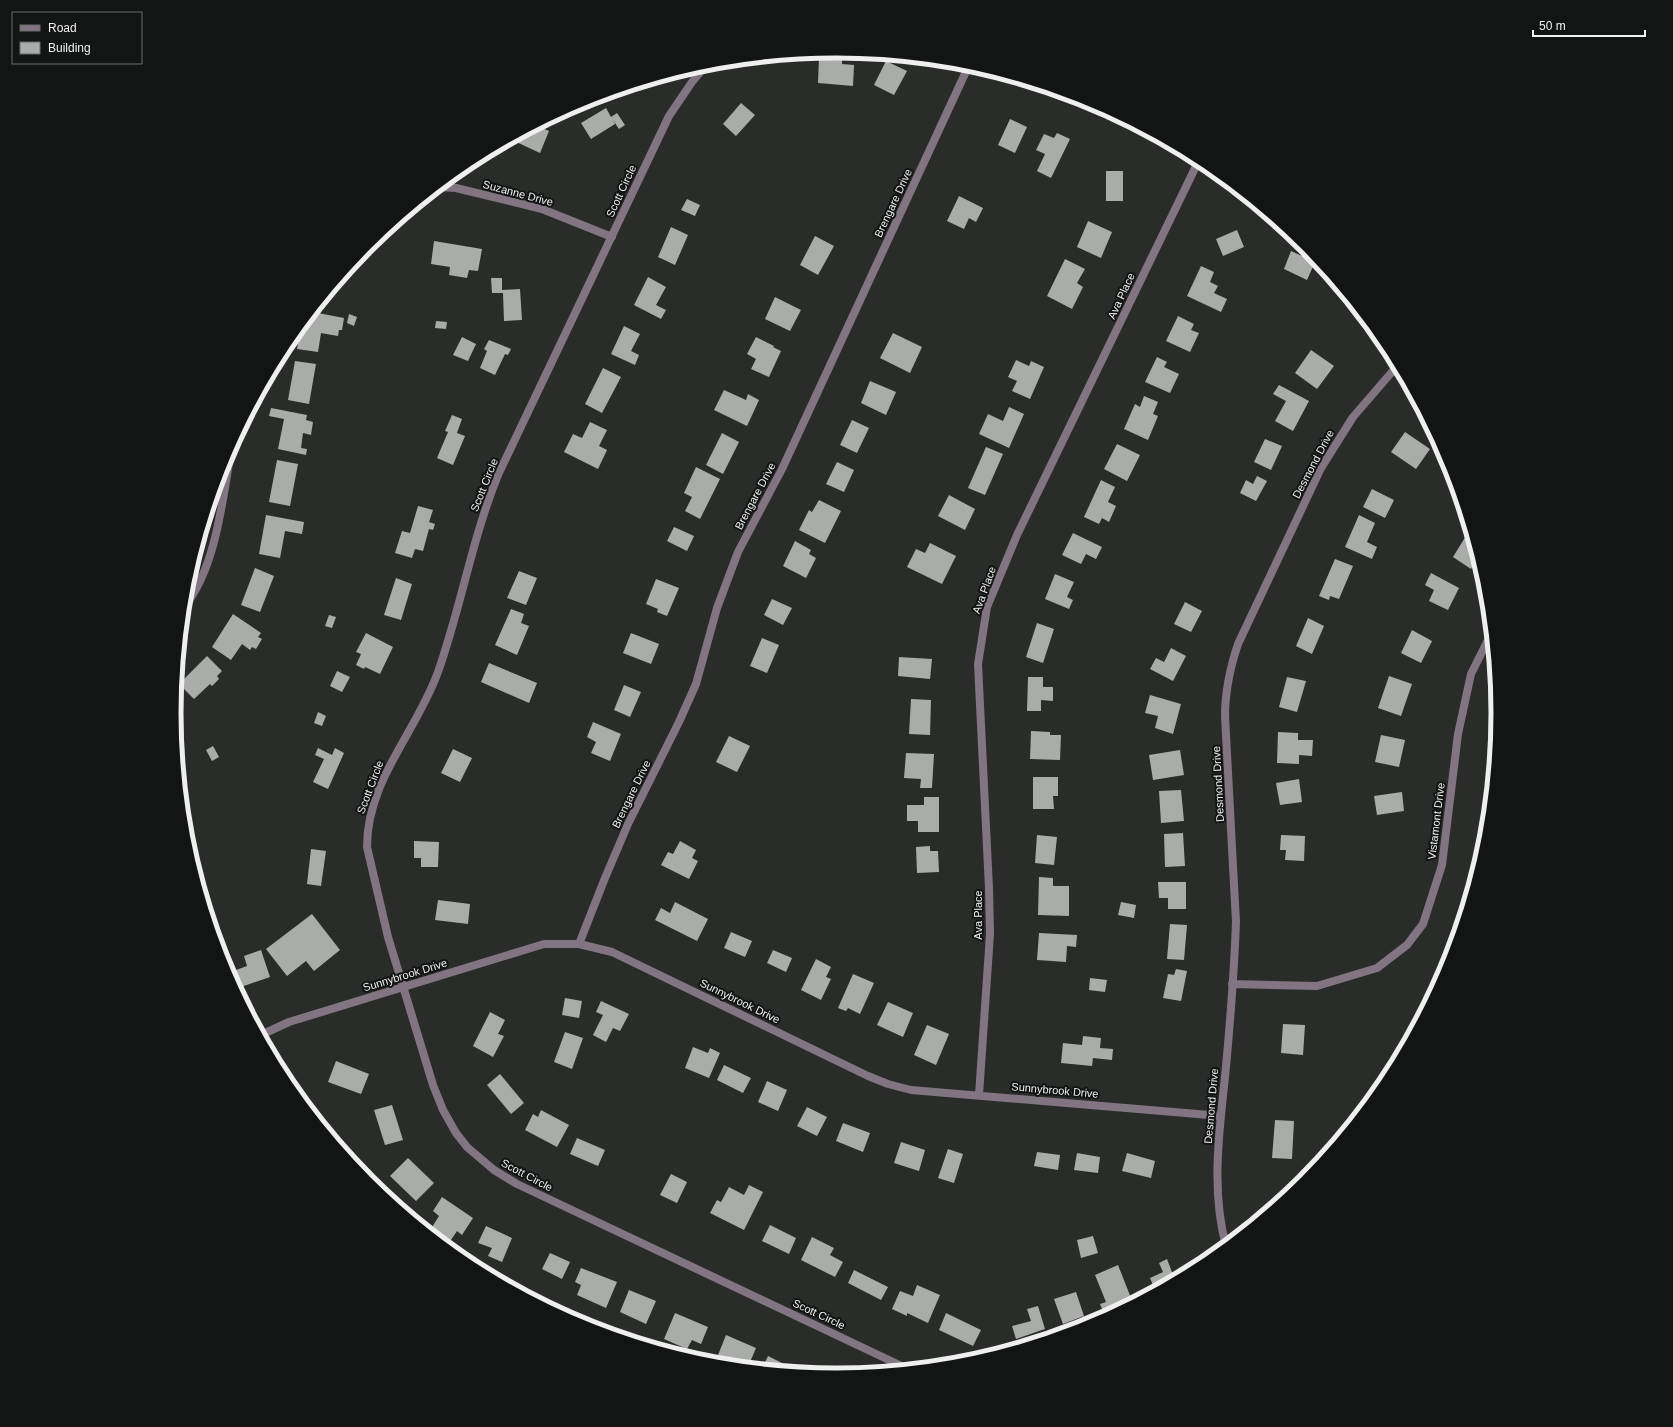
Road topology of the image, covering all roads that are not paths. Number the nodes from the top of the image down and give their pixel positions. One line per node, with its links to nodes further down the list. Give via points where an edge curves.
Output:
1 (966, 71): 10 (street, Brengare Drive, via 782,469 738,552 717,608 696,684 628,824)
2 (700, 73): 5 (street, Scott Circle, via 669,116)
3 (1196, 165): 14 (street, Ava Place, via 1017,535 988,607 978,664 990,934)
4 (445, 187): 5 (street, Suzanne Drive, via 542,209)
5 (612, 237): 12 (street, Scott Circle, via 498,475 480,525 438,672 428,697 390,763 371,809 367,848)
6 (1394, 369): 11 (street, Desmond Drive, via 1353,417 1321,468 1238,644 1230,670 1225,692 1225,716 1236,922)
7 (226, 476): 8 (street, via 214,540 207,564)
8 (193, 593)
9 (1488, 641): 11 (street, Vistamont Drive, via 1471,674 1458,734 1442,865 1423,924 1407,945 1377,968 1317,986)
10 (579, 944): 12 (street, Sunnybrook Drive, via 544,944); 14 (street, Sunnybrook Drive, via 612,952 888,1084 911,1090)
11 (1232, 984): 15 (street, Desmond Drive)
12 (403, 987): 13 (street, Sunnybrook Drive, via 289,1022); 17 (street, Scott Circle, via 443,1110 467,1147 494,1170 518,1184)
13 (265, 1033)
14 (978, 1095): 15 (street, Sunnybrook Drive)
15 (1221, 1116): 16 (street, Desmond Drive, via 1217,1174 1220,1224)
16 (1225, 1242)
17 (901, 1365)

